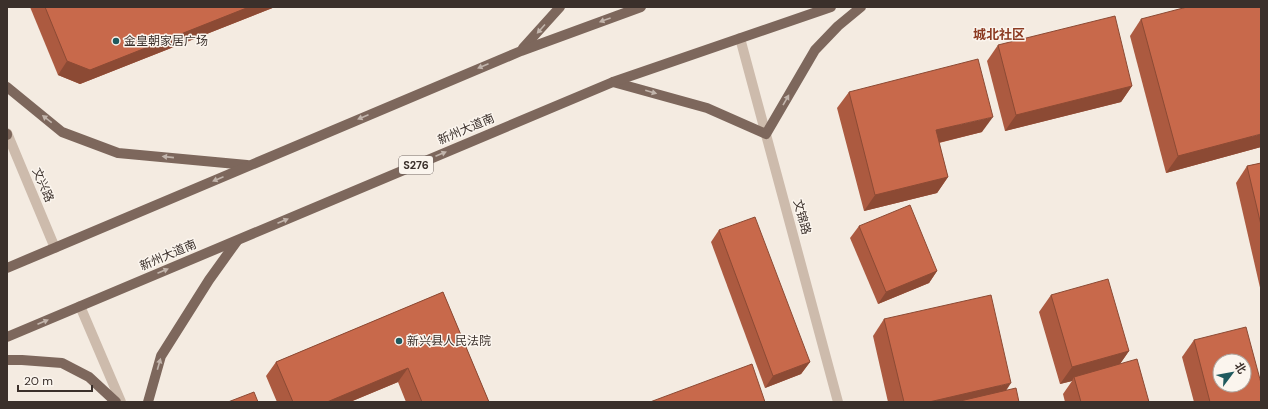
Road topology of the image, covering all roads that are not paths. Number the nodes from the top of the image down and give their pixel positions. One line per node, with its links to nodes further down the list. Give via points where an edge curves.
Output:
1 (560, 7): 6 (main road, one-way to 6)
2 (641, 7): 6 (main road, one-way to 6)
3 (831, 7): 5 (main road, 新州大道南 / S276)
4 (861, 7): 10 (main road, one-way to 4, via 815,50)
5 (740, 38): 7 (main road, 新州大道南 / S276); 10 (street, 文锦路)
6 (521, 51): 11 (main road, one-way to 11)
7 (613, 82): 10 (main road, one-way to 10, via 707,108); 12 (main road, 新州大道南 / S276, one-way to 7)
8 (7, 87): 11 (main road, one-way to 8, via 118,153 62,132)
9 (7, 134): 13 (street, 文兴路)
10 (766, 134): 21 (street, 文锦路)
11 (249, 166): 13 (main road, one-way to 13)
12 (237, 240): 15 (main road, 新州大道南 / S276, one-way to 12); 20 (main road, one-way to 12, via 161,356)
13 (55, 248): 14 (main road)
14 (7, 268)
15 (80, 306): 16 (main road, 新州大道南 / S276, one-way to 15); 19 (street)
16 (7, 337)
17 (7, 360): 18 (main road, via 62,363 89,378)
18 (116, 402)
19 (121, 402)
20 (148, 402)
21 (838, 402)

